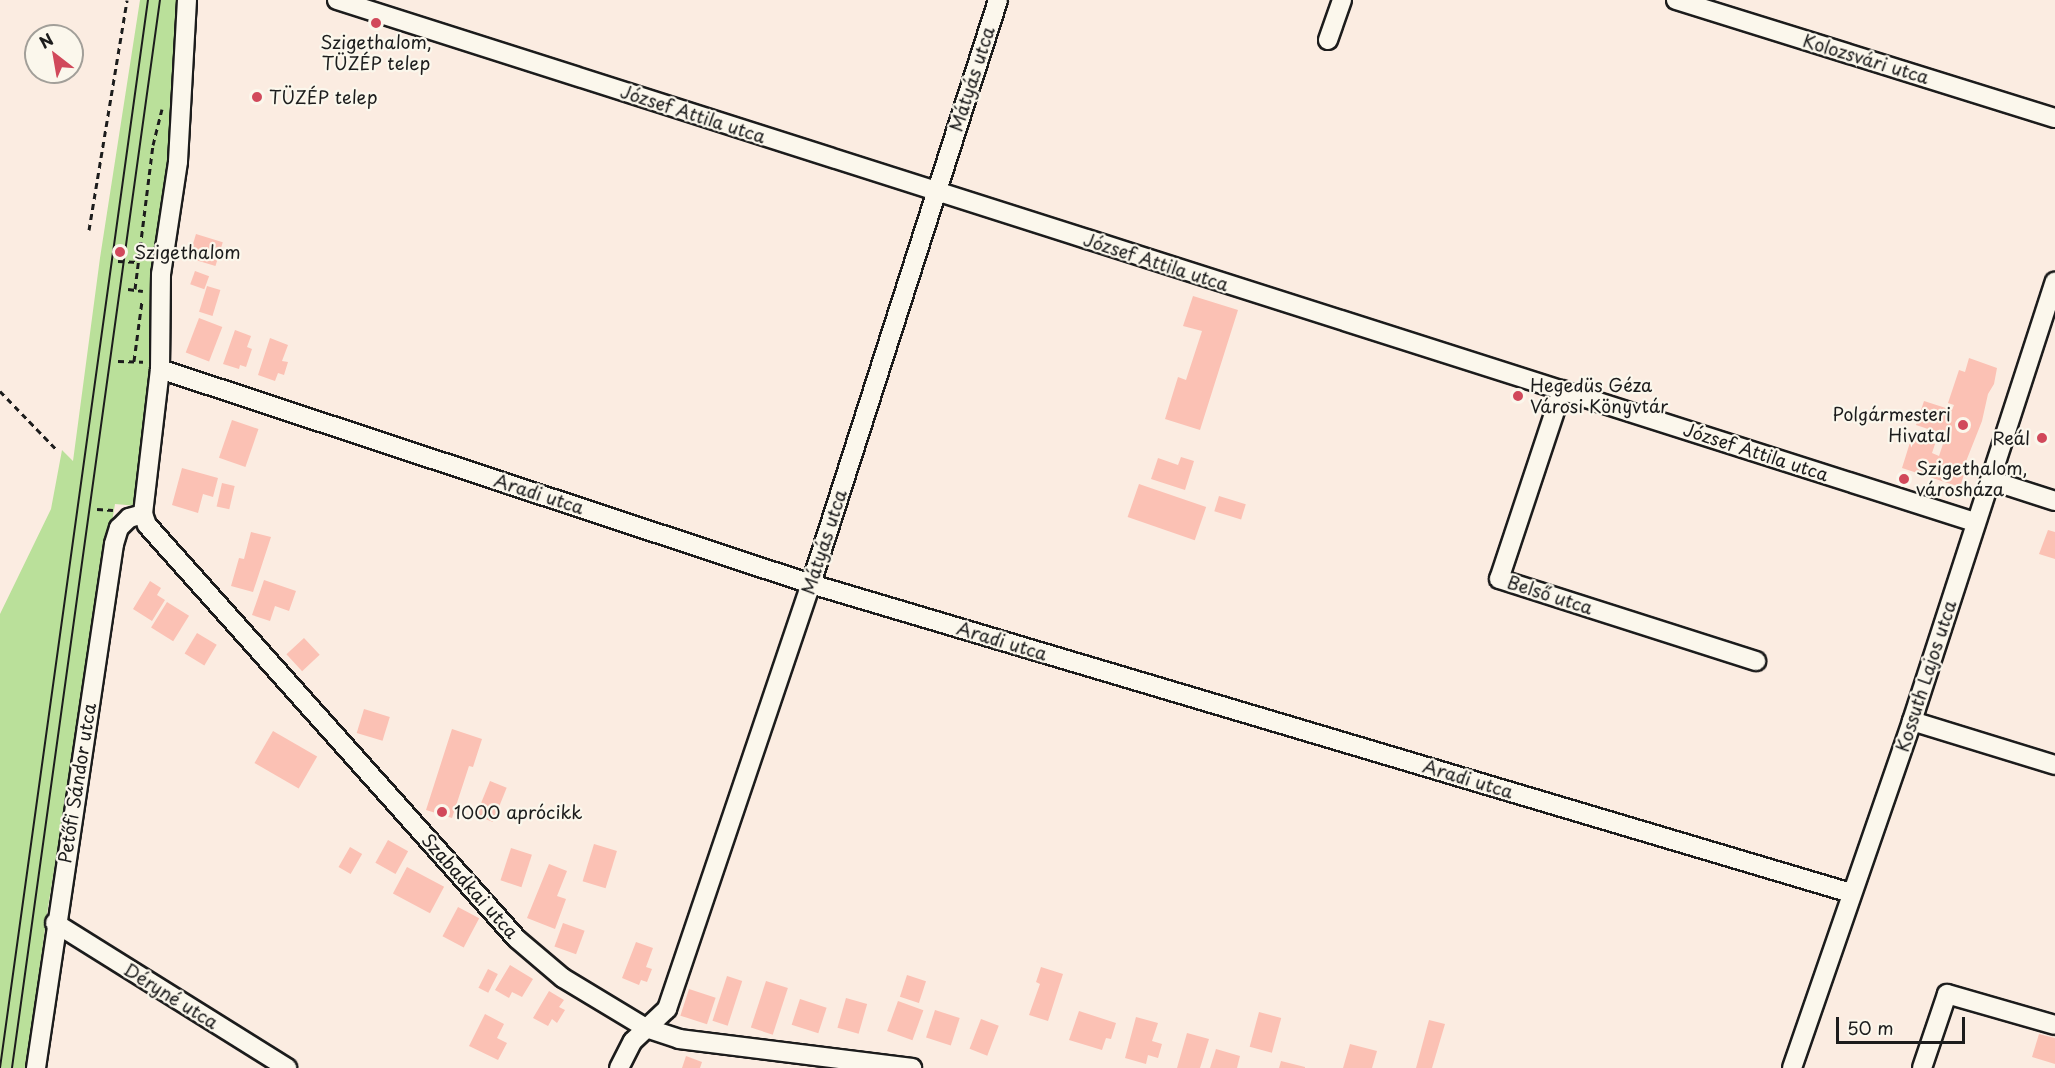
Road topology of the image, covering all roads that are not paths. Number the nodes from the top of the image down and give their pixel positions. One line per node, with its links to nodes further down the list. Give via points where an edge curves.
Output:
1 (187, 0): 10 (street, via 178,162 161,274)
2 (337, 0): 8 (street, József Attila utca)
3 (998, 0): 8 (street, Mátyás utca)
4 (1342, 0): 6 (street)
5 (1676, 0): 7 (street, Kolozsvári utca)
6 (1328, 40)
7 (2055, 118)
8 (936, 192): 11 (street, József Attila utca); 16 (street, Mátyás utca)
9 (2055, 282): 12 (street, Kossuth Lajos utca)
10 (156, 366): 14 (street); 16 (street, Aradi utca)
11 (1562, 390): 15 (street, József Attila utca); 17 (street, Belső utca, via 1499,579)
12 (1990, 480): 13 (street); 15 (street, Kossuth Lajos utca)
13 (2055, 501)
14 (143, 514): 21 (street, Petőfi Sándor utca, via 129,518 119,528 114,544); 23 (street, Szabadkai utca, via 154,535 517,939 563,978)
15 (1975, 522): 18 (street, Kossuth Lajos utca)
16 (811, 584): 20 (street, Aradi utca); 23 (street, Mátyás utca, via 667,1009)
17 (1756, 661)
18 (1912, 721): 19 (street); 20 (street, Kossuth Lajos utca)
19 (2055, 765)
20 (1851, 893): 28 (street, Kossuth Lajos utca)
21 (55, 923): 24 (street, Petőfi Sándor utca); 25 (street, Déryné utca)
22 (2055, 1025): 29 (street, via 1947,994)
23 (646, 1028): 26 (street, Mátyás utca, via 633,1041); 27 (street, Szabadkai utca, via 679,1039)
24 (36, 1068)
25 (287, 1068)
26 (619, 1068)
27 (912, 1068)
28 (1792, 1068)
29 (1922, 1068)

